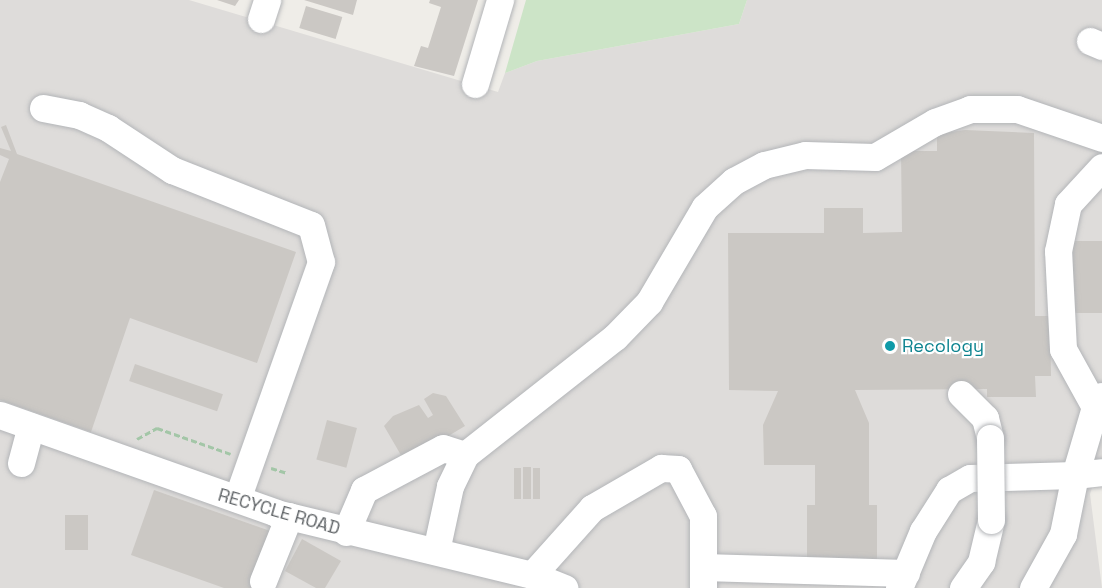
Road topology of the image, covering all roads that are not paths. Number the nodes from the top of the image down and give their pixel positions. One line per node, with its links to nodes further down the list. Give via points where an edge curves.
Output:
1 (500, 0): 2 (street)
2 (475, 84)
3 (43, 108): 14 (street, via 108,128 172,170 311,225 321,262)
4 (1102, 138): 10 (street, via 1017,109 970,109 935,122 875,157 805,155 764,165 734,181 705,207 649,302 615,337)
5 (1102, 167): 7 (street, via 1068,204 1058,251 1063,349)
6 (961, 394): 24 (street, bridge, via 985,418 990,438 991,520 981,562)
7 (1099, 402): 13 (street)
8 (0, 416): 9 (street, RECYCLE ROAD)
9 (31, 426): 11 (street); 14 (street, RECYCLE ROAD)
10 (465, 455): 16 (street, via 443,448 364,490); 17 (street, via 450,486)
11 (21, 463)
12 (1102, 472): 13 (street)
13 (1075, 475): 22 (street, via 970,478 949,490 923,531); 25 (street, via 1063,534)
14 (237, 500): 15 (street, RECYCLE ROAD)
15 (289, 516): 16 (street, RECYCLE ROAD); 21 (street)
16 (346, 532): 17 (street, RECYCLE ROAD)
17 (436, 551): 19 (street, RECYCLE ROAD)
18 (532, 575): 19 (street, RECYCLE ROAD); 20 (street, via 592,508 661,468 678,469 703,516); 23 (street, RECYCLE ROAD)
19 (500, 577)
20 (703, 578): 22 (street)
21 (263, 581)
22 (902, 581)
23 (564, 588)
24 (963, 588)
25 (1033, 588)

